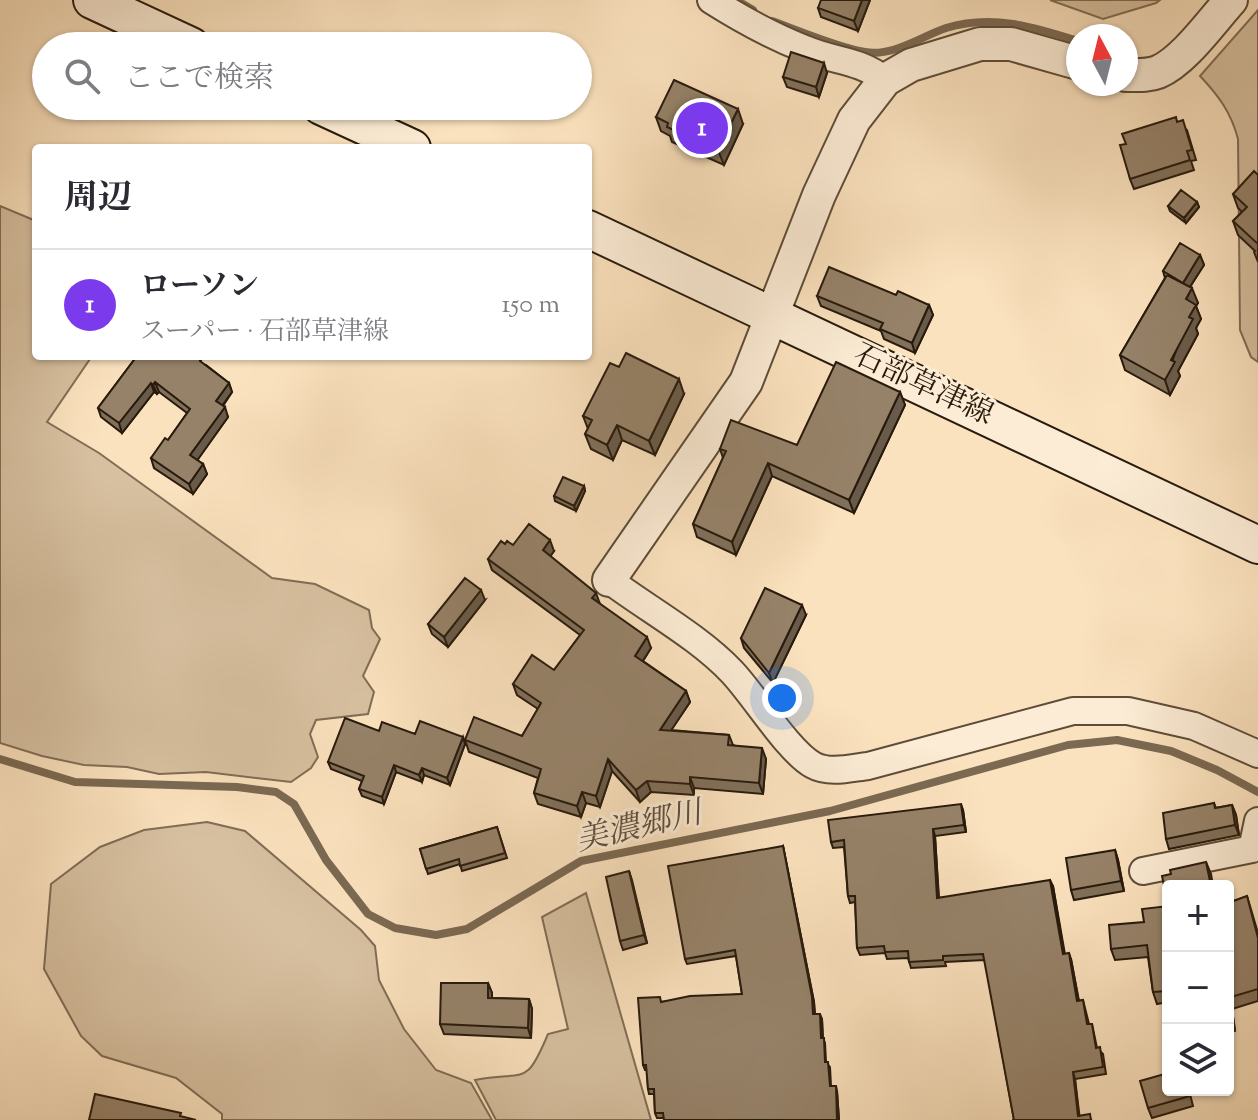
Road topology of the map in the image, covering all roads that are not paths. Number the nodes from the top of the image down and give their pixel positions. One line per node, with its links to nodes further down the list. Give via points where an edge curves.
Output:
1 (92, 0): 4 (main road)
2 (711, 0): 7 (street, via 746,22 807,50 868,67)
3 (1231, 0): 6 (street, via 1161,71)
4 (161, 32)
5 (1066, 60): 7 (street, via 1011,44 980,44 911,65)
6 (1138, 75)
7 (885, 80): 11 (street, via 854,120)
8 (351, 120): 9 (main road)
9 (403, 144)
10 (592, 231): 11 (main road, 石部草津線)
11 (771, 314): 12 (main road, 石部草津線); 13 (street, via 746,382)
12 (1258, 545)
13 (609, 580): 14 (street, via 724,664 796,749 808,777 1073,711 1128,711 1194,726)
14 (1258, 754)
15 (1258, 821): 16 (street, via 1252,849)
16 (1143, 871)

